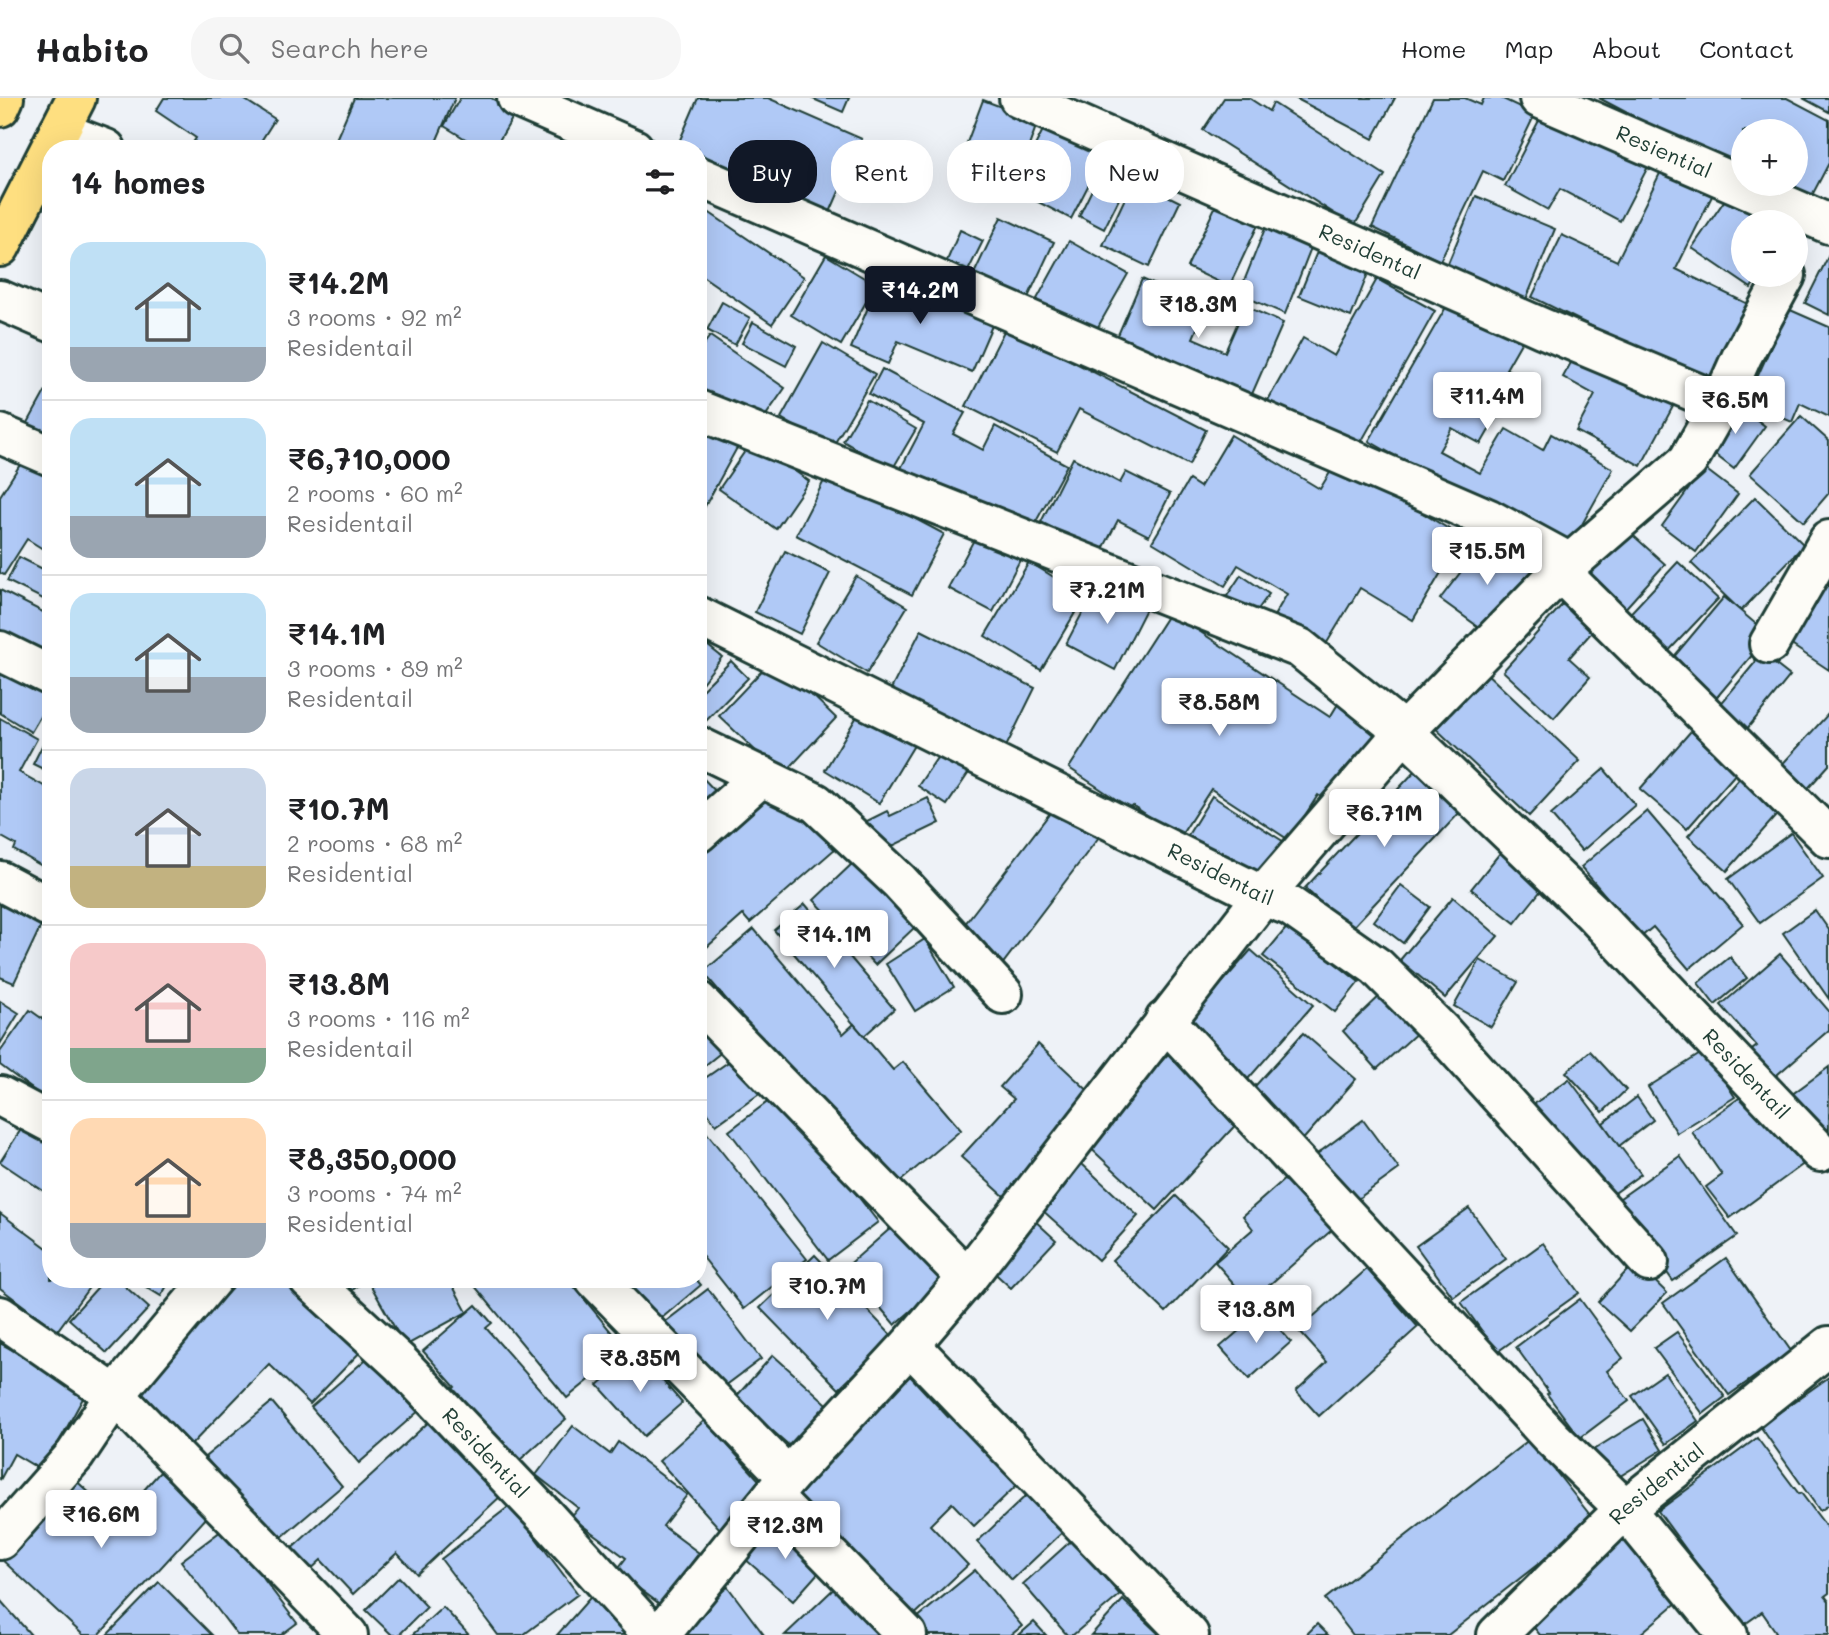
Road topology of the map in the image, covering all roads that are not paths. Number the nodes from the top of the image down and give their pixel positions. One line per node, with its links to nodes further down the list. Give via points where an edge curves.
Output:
1 (4, 98): 5 (highway)
2 (517, 98): 9 (street)
3 (1019, 98): 18 (street, Residental)
4 (1539, 98): 12 (street, Resiential)
5 (0, 107)
6 (68, 115): 7 (highway); 8 (street)
7 (55, 140)
8 (96, 140)
9 (613, 140)
10 (42, 165): 14 (highway)
11 (707, 180): 23 (street, via 1489,519)
12 (1825, 213): 13 (street)
13 (1808, 239)
14 (0, 247)
15 (1779, 287): 18 (street)
16 (0, 300): 17 (street)
17 (42, 318)
18 (1721, 402): 23 (street, via 1688,461)
19 (707, 415): 28 (street, Residentail, via 1300,648)
20 (0, 434): 21 (street)
21 (42, 452)
22 (1829, 540): 25 (street)
23 (1565, 567): 28 (street); 32 (street)
24 (707, 620): 34 (street, Residentail)
25 (1769, 644)
26 (0, 651): 27 (street)
27 (42, 672)
28 (1404, 733): 34 (street); 41 (street, Residentail, via 1591,911)
29 (707, 750): 30 (street)
30 (762, 776): 31 (street); 36 (street, via 816,803 899,881)
31 (707, 825)
32 (1828, 836)
33 (0, 881): 35 (street)
34 (1263, 896): 38 (street); 42 (street, Residentail, via 1290,906 1377,967 1441,1031)
35 (42, 903)
36 (1003, 994)
37 (707, 1010): 43 (street)
38 (1165, 1020): 43 (street); 52 (street, via 1551,1437)
39 (0, 1096): 40 (street)
40 (42, 1118)
41 (1820, 1152)
42 (1649, 1262)
43 (967, 1278): 48 (street)
44 (204, 1288): 50 (street)
45 (319, 1288): 55 (street, Residential, via 400,1363)
46 (604, 1288): 51 (street)
47 (0, 1316): 50 (street)
48 (911, 1345): 51 (street); 58 (street)
49 (1829, 1346): 52 (street, Residential)
50 (115, 1395): 53 (street, via 75,1455); 54 (street)
51 (780, 1487): 56 (street); 57 (street)
52 (1625, 1509): 59 (street, Residential); 60 (street)
53 (0, 1540)
54 (348, 1635)
55 (653, 1635)
56 (660, 1635)
57 (907, 1635)
58 (1189, 1635)
59 (1497, 1635)
60 (1728, 1635)

